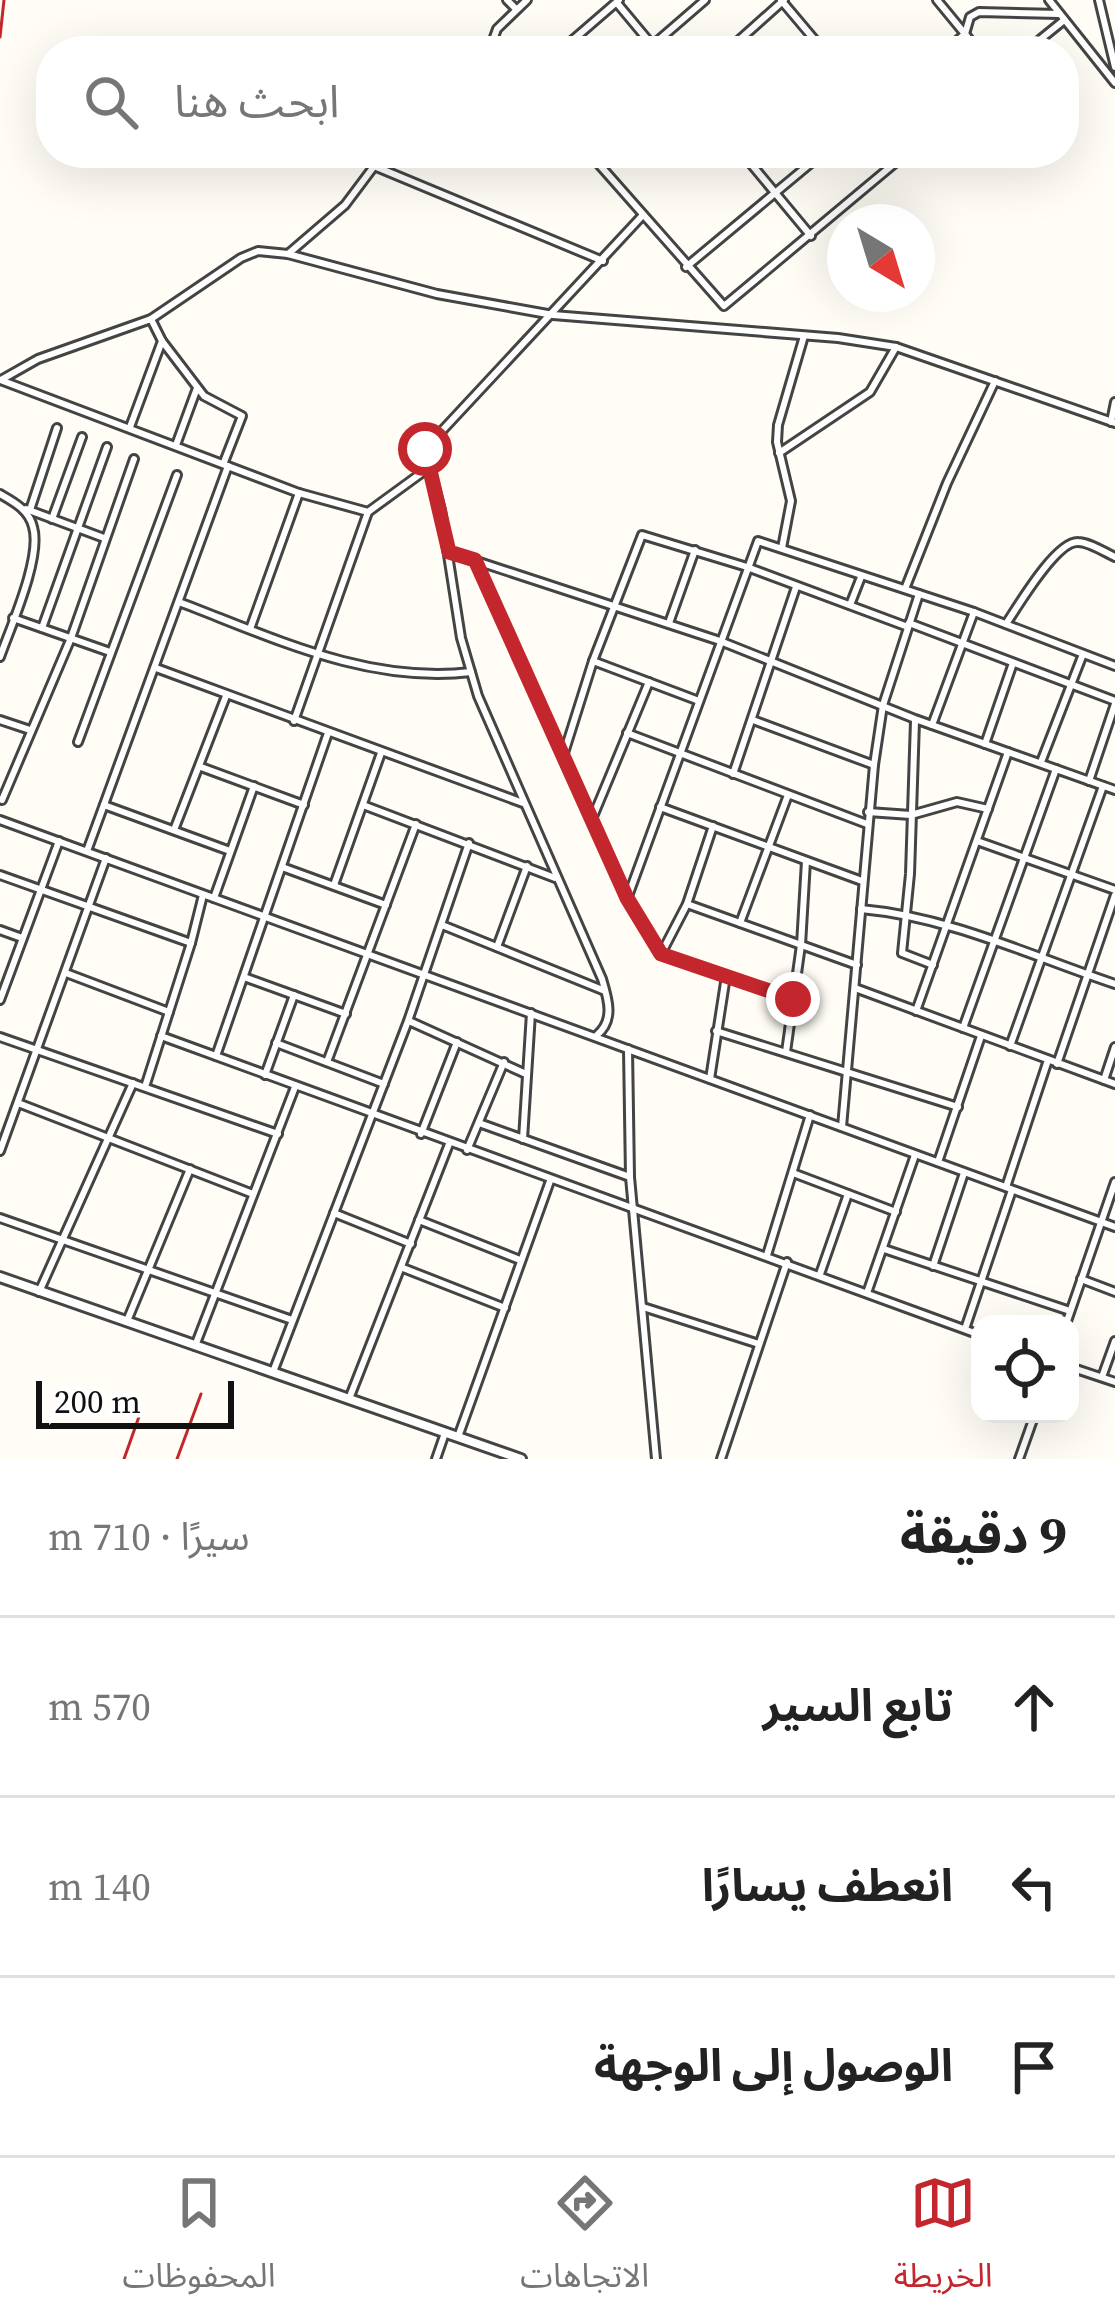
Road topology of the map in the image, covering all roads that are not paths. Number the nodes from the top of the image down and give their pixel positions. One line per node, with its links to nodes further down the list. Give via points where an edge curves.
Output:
1 (507, 0): 9 (street)
2 (526, 0): 9 (street)
3 (705, 0): 15 (street)
4 (782, 0): 16 (street); 17 (street)
5 (937, 0): 11 (street)
6 (1049, 0): 10 (street)
7 (1099, 0): 22 (street)
8 (616, 1): 13 (street); 14 (street)
9 (516, 9): 12 (street)
10 (1061, 17): 11 (street, via 980,11); 19 (street); 20 (street)
11 (965, 34): 18 (street)
12 (494, 36)
13 (577, 36)
14 (642, 36)
15 (666, 36)
16 (743, 36)
17 (812, 36)
18 (963, 36)
19 (1041, 36)
20 (1077, 36)
21 (1079, 39): 23 (street)
22 (1115, 67)
23 (1115, 83)
24 (372, 168): 33 (street, via 324,226)
25 (379, 168): 34 (street)
26 (601, 168): 31 (street)
27 (755, 168): 30 (street)
28 (805, 168): 30 (street)
29 (890, 168): 32 (street)
30 (776, 193): 32 (street); 35 (street)
31 (642, 216): 34 (street); 35 (street)
32 (811, 236): 35 (street, via 724,306)
33 (287, 254): 36 (street); 37 (street, via 241,258)
34 (603, 261): 36 (street)
35 (686, 267)
36 (553, 315): 38 (street); 54 (street, via 436,434 425,449)
37 (151, 319): 39 (street); 41 (street)
38 (805, 334): 40 (street); 51 (street, via 778,424)
39 (162, 341): 43 (street); 46 (street)
40 (896, 347): 42 (street); 51 (street, via 870,392)
41 (1, 380): 46 (street)
42 (995, 381): 45 (street); 71 (street)
43 (197, 388): 49 (street); 53 (street, via 244,419)
44 (1115, 402): 45 (street)
45 (1113, 422)
46 (130, 427): 49 (street)
47 (57, 428): 58 (street)
48 (82, 437): 60 (street)
49 (176, 445): 53 (street)
50 (106, 447): 61 (street)
51 (779, 453): 63 (street, via 791,501)
52 (134, 459): 62 (street)
53 (226, 464): 56 (street); 73 (street)
54 (427, 468): 59 (street); 65 (street)
55 (177, 475): 86 (street)
56 (299, 493): 59 (street); 82 (street)
57 (0, 494): 58 (street)
58 (26, 509): 60 (street); 77 (street, via 35,549)
59 (368, 512): 88 (street)
60 (52, 519): 61 (street)
61 (76, 528): 62 (street); 81 (street)
62 (105, 538): 83 (street)
63 (782, 548): 68 (street, via 758,541); 69 (street)
64 (694, 550): 68 (street); 75 (street, via 642,535); 78 (street)
65 (449, 552): 67 (street); 95 (street)
66 (1115, 557): 79 (street, via 1069,543)
67 (475, 560): 75 (street); 115 (street)
68 (747, 567): 70 (street); 84 (street)
69 (861, 577): 71 (street); 74 (street)
70 (796, 587): 74 (street); 90 (street)
71 (905, 589): 72 (street)
72 (919, 594): 76 (street); 80 (street)
73 (178, 602): 82 (street); 94 (street)
74 (850, 604): 80 (street)
75 (615, 605): 78 (street); 91 (street)
76 (974, 612): 79 (street); 85 (street)
77 (13, 618): 81 (street); 89 (street)
78 (669, 623): 84 (street)
79 (1006, 624): 87 (street)
80 (908, 625): 85 (street); 101 (street)
81 (43, 628): 83 (street)
82 (250, 629): 88 (street)
83 (71, 638): 86 (street); 107 (street)
84 (720, 641): 90 (street); 99 (street)
85 (962, 644): 92 (street); 106 (street)
86 (110, 652): 110 (street)
87 (1082, 654): 93 (street); 97 (street)
88 (319, 655): 95 (street, via 382,673); 105 (street)
89 (0, 657)
90 (770, 660): 101 (street); 104 (street)
91 (593, 661): 96 (street); 115 (street)
92 (1013, 663): 97 (street); 111 (street)
93 (1115, 666)
94 (156, 668): 98 (street); 128 (street)
95 (471, 672): 127 (street)
96 (649, 682): 99 (street); 109 (street)
97 (1070, 684): 100 (street); 116 (street)
98 (226, 696): 105 (street); 118 (street)
99 (699, 701): 114 (street)
100 (1115, 703): 121 (street)
101 (883, 704): 102 (street); 117 (street)
102 (915, 719): 106 (street); 134 (street)
103 (0, 720): 107 (street)
104 (752, 720): 117 (street); 120 (street)
105 (294, 721): 108 (street)
106 (932, 725): 111 (street)
107 (30, 730): 126 (street)
108 (328, 733): 113 (street); 130 (street)
109 (627, 733): 114 (street); 135 (street)
110 (78, 742)
111 (985, 744): 112 (street)
112 (1008, 752): 116 (street); 132 (street)
113 (381, 753): 127 (street); 129 (street)
114 (678, 753): 120 (street); 131 (street)
115 (563, 756): 135 (street)
116 (1041, 763): 119 (street)
117 (874, 764): 133 (street)
118 (200, 766): 122 (street); 140 (street)
119 (1056, 769): 121 (street); 147 (street)
120 (733, 774): 125 (street)
121 (1089, 781): 123 (street)
122 (254, 786): 130 (street); 145 (street)
123 (1103, 786): 124 (street); 152 (street)
124 (1115, 790)
125 (788, 795): 138 (street); 144 (street)
126 (2, 800)
127 (524, 803): 154 (street)
128 (102, 805): 140 (street); 146 (street)
129 (363, 805): 137 (street); 156 (street)
130 (304, 806): 151 (street)
131 (660, 807): 139 (street); 161 (street)
132 (988, 809): 134 (street, via 957,802); 142 (street)
133 (868, 812): 134 (street); 138 (street)
134 (911, 814): 166 (street)
135 (592, 819): 161 (street)
136 (0, 820): 141 (street)
137 (416, 824): 143 (street); 163 (street)
138 (866, 824): 155 (street)
139 (713, 826): 144 (street); 162 (street)
140 (175, 830): 145 (street)
141 (59, 841): 146 (street); 157 (street)
142 (976, 841): 147 (street); 169 (street)
143 (469, 843): 150 (street); 170 (street)
144 (766, 846): 149 (street); 168 (street)
145 (230, 850): 160 (street)
146 (87, 851): 148 (street)
147 (1023, 857): 152 (street); 173 (street)
148 (106, 858): 159 (street); 164 (street)
149 (806, 861): 155 (street); 175 (street)
150 (527, 866): 154 (street); 176 (street)
151 (281, 867): 156 (street); 167 (street)
152 (1070, 874): 158 (street); 179 (street)
153 (0, 875): 157 (street)
154 (558, 879): 189 (street)
155 (862, 881): 165 (street)
156 (334, 885): 163 (street)
157 (41, 890): 164 (street); 172 (street)
158 (1115, 893): 184 (street)
159 (203, 894): 160 (street); 174 (street)
160 (214, 898): 167 (street)
161 (627, 898): 178 (street)
162 (687, 904): 168 (street); 178 (street)
163 (386, 905): 177 (street)
164 (90, 907): 174 (street); 182 (street)
165 (861, 909): 166 (street); 181 (street)
166 (907, 914): 169 (street); 180 (street, via 904,955)
167 (262, 915): 177 (street); 186 (street)
168 (740, 923): 175 (street)
169 (948, 924): 173 (street); 180 (street)
170 (442, 925): 176 (street); 183 (street)
171 (0, 930): 172 (street)
172 (22, 938): 192 (street)
173 (994, 942): 179 (street); 198 (street)
174 (191, 944): 194 (street)
175 (801, 946): 181 (street); 191 (street)
176 (497, 947): 189 (street)
177 (369, 954): 183 (street); 196 (street)
178 (661, 954): 185 (street)
179 (1042, 959): 184 (street); 206 (street)
180 (933, 964): 193 (street)
181 (856, 965): 188 (street)
182 (65, 972): 194 (street); 209 (street)
183 (424, 974): 195 (street); 197 (street)
184 (1087, 975): 187 (street); 214 (street)
185 (726, 976): 191 (street); 199 (street)
186 (244, 977): 190 (street); 211 (street)
187 (1115, 985)
188 (855, 988): 193 (street); 215 (street)
189 (605, 991): 201 (street, via 607,1022)
190 (294, 995): 196 (street); 205 (street)
191 (793, 999): 210 (street)
192 (0, 1000)
193 (916, 1011): 198 (street)
194 (169, 1012): 200 (street)
195 (531, 1013): 201 (street); 216 (street)
196 (346, 1014): 212 (street)
197 (408, 1021): 204 (street); 221 (street)
198 (963, 1028): 202 (street)
199 (716, 1030): 210 (street); 218 (street)
200 (161, 1036): 211 (street); 223 (street)
201 (594, 1036): 208 (street)
202 (981, 1036): 206 (street); 226 (street)
203 (0, 1037): 209 (street)
204 (458, 1041): 213 (street); 232 (street)
205 (276, 1043): 212 (street); 217 (street)
206 (1010, 1046): 214 (street)
207 (1115, 1047): 219 (street)
208 (628, 1048): 218 (street); 243 (street)
209 (39, 1050): 220 (street); 225 (street)
210 (786, 1052): 215 (street)
211 (216, 1057): 217 (street)
212 (327, 1062): 221 (street)
213 (504, 1062): 216 (street); 229 (street)
214 (1052, 1062): 219 (street); 246 (street)
215 (848, 1072): 226 (street); 230 (street)
216 (526, 1074): 234 (street)
217 (265, 1075): 224 (street)
218 (710, 1079): 227 (street)
219 (1104, 1080): 222 (street)
220 (134, 1083): 223 (street); 233 (street)
221 (383, 1084): 228 (street)
222 (1115, 1084)
223 (145, 1087): 231 (street)
224 (295, 1087): 228 (street); 231 (street)
225 (18, 1103): 233 (street); 237 (street)
226 (958, 1107): 239 (street)
227 (810, 1115): 230 (street); 242 (street)
228 (371, 1116): 232 (street); 251 (street)
229 (479, 1123): 234 (street); 236 (street)
230 (842, 1127): 238 (street)
231 (278, 1134): 247 (street)
232 (422, 1134): 235 (street)
233 (108, 1137): 240 (street); 256 (street)
234 (523, 1139): 243 (street)
235 (449, 1144): 236 (street); 253 (street)
236 (467, 1150): 244 (street)
237 (0, 1151)
238 (915, 1154): 239 (street); 250 (street)
239 (938, 1162): 241 (street)
240 (190, 1169): 247 (street); 264 (street)
241 (964, 1172): 246 (street); 263 (street)
242 (794, 1173): 248 (street); 259 (street)
243 (630, 1177): 249 (street)
244 (550, 1181): 249 (street); 260 (street)
245 (1115, 1182): 254 (street)
246 (1009, 1188): 254 (street); 268 (street)
247 (253, 1194): 272 (street)
248 (848, 1194): 250 (street); 265 (street)
249 (634, 1208): 259 (street); 273 (street)
250 (896, 1212): 258 (street)
251 (334, 1214): 257 (street); 278 (street)
252 (0, 1218): 256 (street)
253 (419, 1220): 257 (street); 260 (street)
254 (1100, 1221): 255 (street); 267 (street)
255 (1115, 1226)
256 (62, 1240): 264 (street); 269 (street)
257 (412, 1244): 262 (street)
258 (884, 1249): 263 (street); 271 (street)
259 (767, 1255): 261 (street)
260 (520, 1260): 274 (street)
261 (787, 1262): 265 (street); 282 (street)
262 (402, 1267): 274 (street); 288 (street)
263 (933, 1267): 268 (street)
264 (148, 1270): 272 (street); 277 (street)
265 (820, 1274): 271 (street)
266 (0, 1277): 269 (street)
267 (1082, 1280): 270 (street); 275 (street)
268 (981, 1281): 275 (street); 279 (street)
269 (39, 1292): 277 (street)
270 (1115, 1292)
271 (867, 1293): 279 (street)
272 (215, 1294): 278 (street); 283 (street)
273 (641, 1306): 282 (street); 294 (street)
274 (506, 1308): 291 (street)
275 (1070, 1311): 276 (street)
276 (1069, 1315)
277 (127, 1321): 283 (street)
278 (292, 1321): 285 (street)
279 (965, 1329): 280 (street)
280 (971, 1331)
281 (1115, 1340): 286 (street)
282 (759, 1344): 295 (street)
283 (195, 1346): 285 (street)
284 (1079, 1370): 286 (street)
285 (273, 1372): 288 (street)
286 (1102, 1377): 287 (street)
287 (1115, 1382)
288 (349, 1399): 290 (street)
289 (1032, 1423): 296 (street)
290 (445, 1433): 291 (street); 292 (street)
291 (458, 1437): 293 (street)
292 (436, 1459)
293 (520, 1459)
294 (656, 1459)
295 (721, 1459)
296 (1019, 1459)

